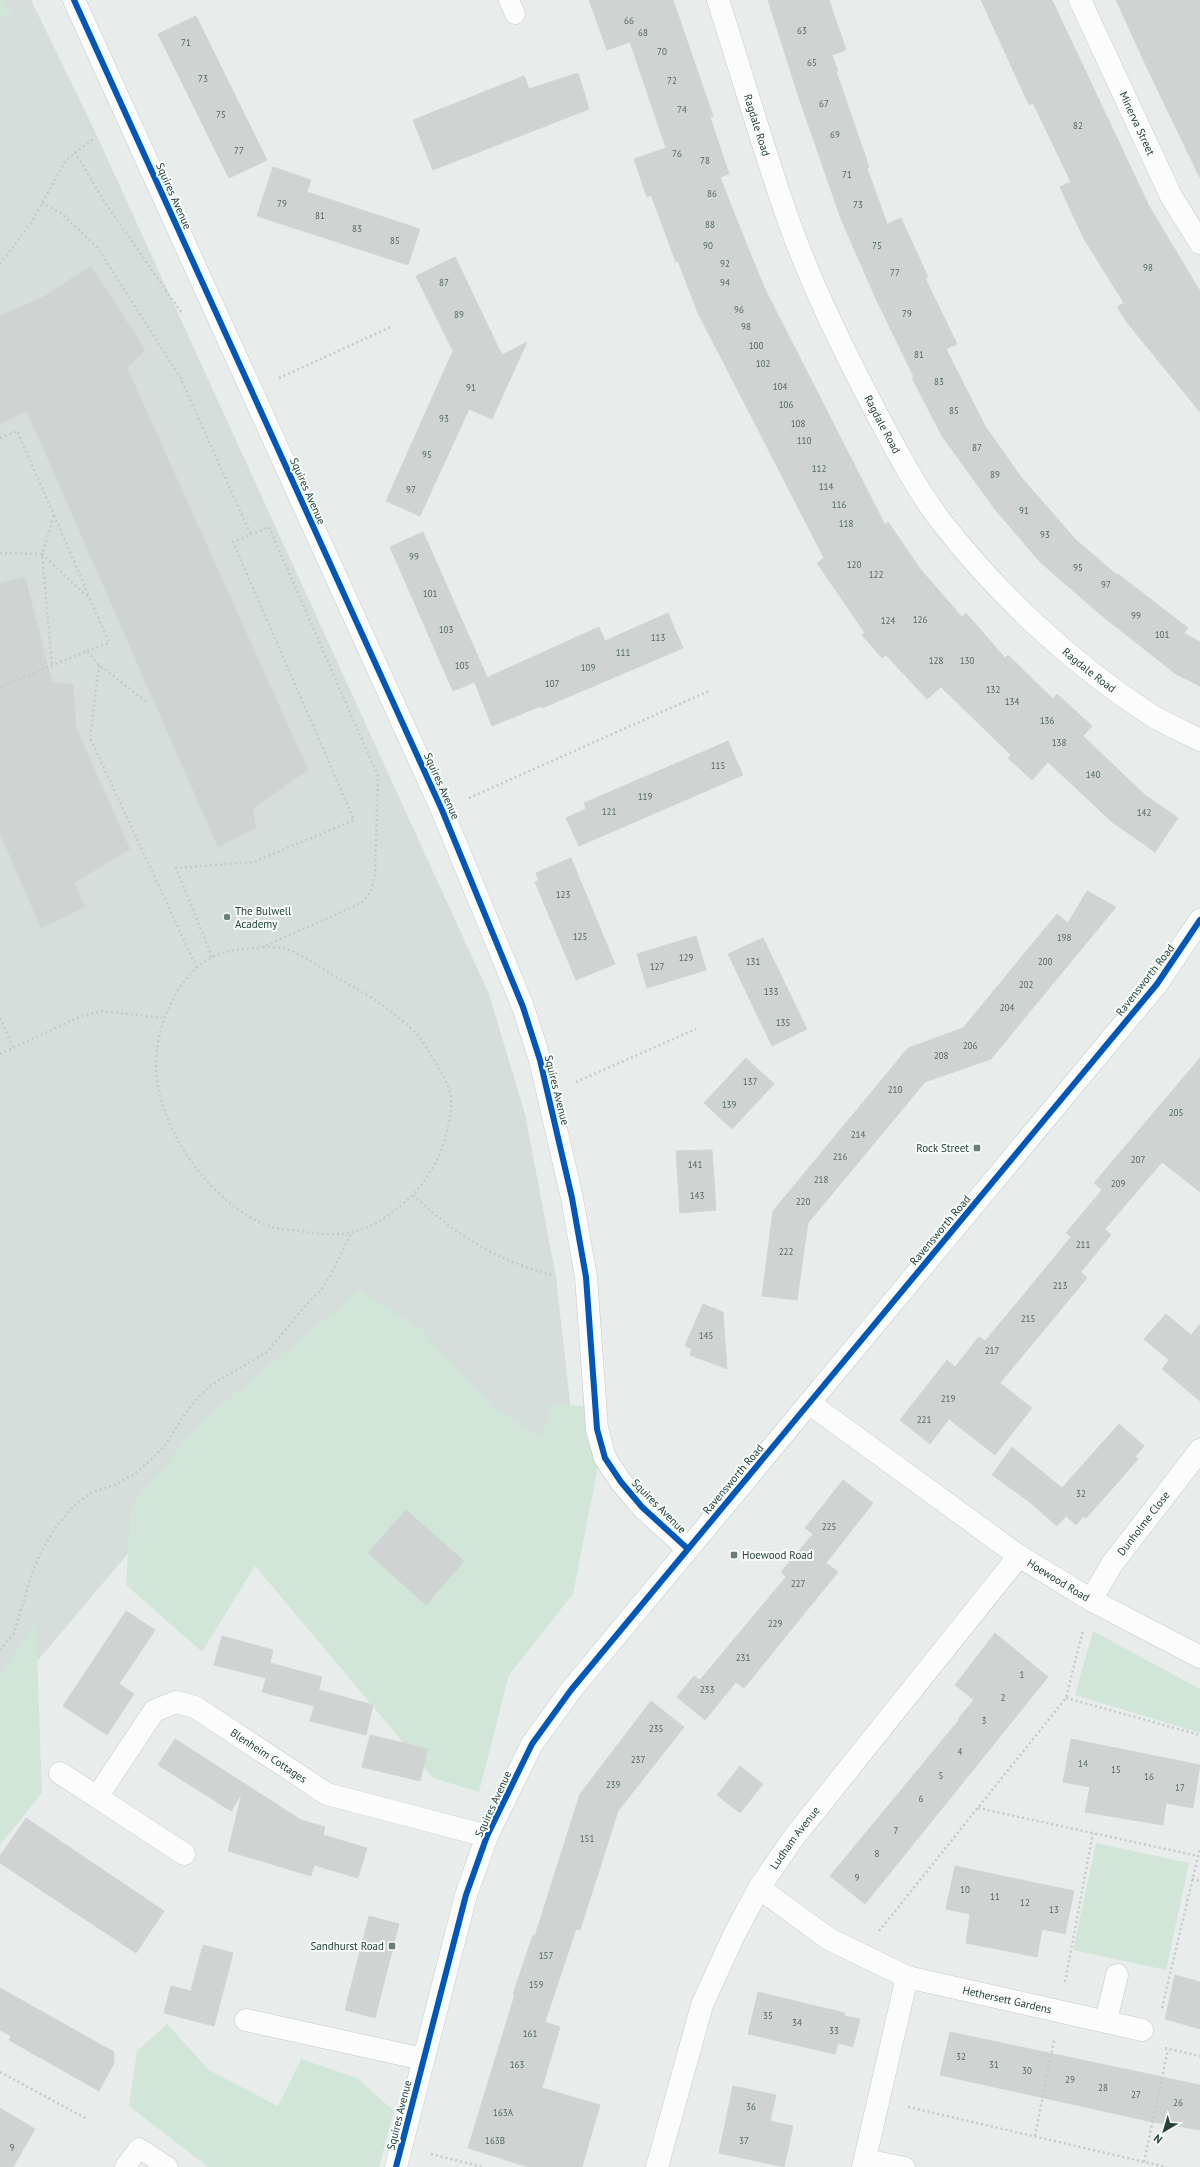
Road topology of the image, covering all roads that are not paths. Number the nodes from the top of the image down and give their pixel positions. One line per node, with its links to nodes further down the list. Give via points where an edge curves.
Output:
1 (74, 0): 9 (street, Squires Avenue, via 442,810 523,1007 540,1060 572,1198 586,1277 597,1429 605,1458 642,1507)
2 (718, 0): 5 (street, Ragdale Road, via 795,237 859,381 910,475 939,519 1036,625 1152,716)
3 (1080, 0): 4 (street, Minerva Street, via 1171,196)
4 (1200, 243)
5 (1200, 740)
6 (1200, 920): 7 (street, Ravensworth Road, via 1157,984)
7 (809, 1403): 9 (street, Ravensworth Road); 10 (street, Hoewood Road)
8 (1200, 1450): 11 (street, Dunholme Close, via 1112,1564)
9 (688, 1548): 15 (street, Squires Avenue, via 571,1690 532,1744)
10 (1019, 1556): 11 (street, Hoewood Road); 17 (street, Ludham Avenue, via 794,1837)
11 (1091, 1600): 12 (street, Hoewood Road)
12 (1200, 1657)
13 (60, 1773): 14 (street)
14 (97, 1797): 15 (street, Blenheim Cottages, via 154,1711 176,1702 195,1707 327,1794); 16 (street)
15 (487, 1836): 23 (street, Squires Avenue, via 466,1895)
16 (184, 1854)
17 (759, 1888): 19 (street, Hethersett Gardens, via 829,1940); 28 (street, Ludham Avenue, via 702,2005)
18 (1117, 1975): 21 (street)
19 (907, 1977): 21 (street, Hethersett Gardens); 24 (street)
20 (246, 2020): 23 (street)
21 (1106, 2021): 22 (street, Hethersett Gardens)
22 (1142, 2030)
23 (423, 2059): 27 (street, Squires Avenue)
24 (864, 2163): 29 (lane)
25 (125, 2167): 26 (lane, via 139,2148)
26 (168, 2167)
27 (396, 2167)
28 (657, 2167)
29 (905, 2167)

